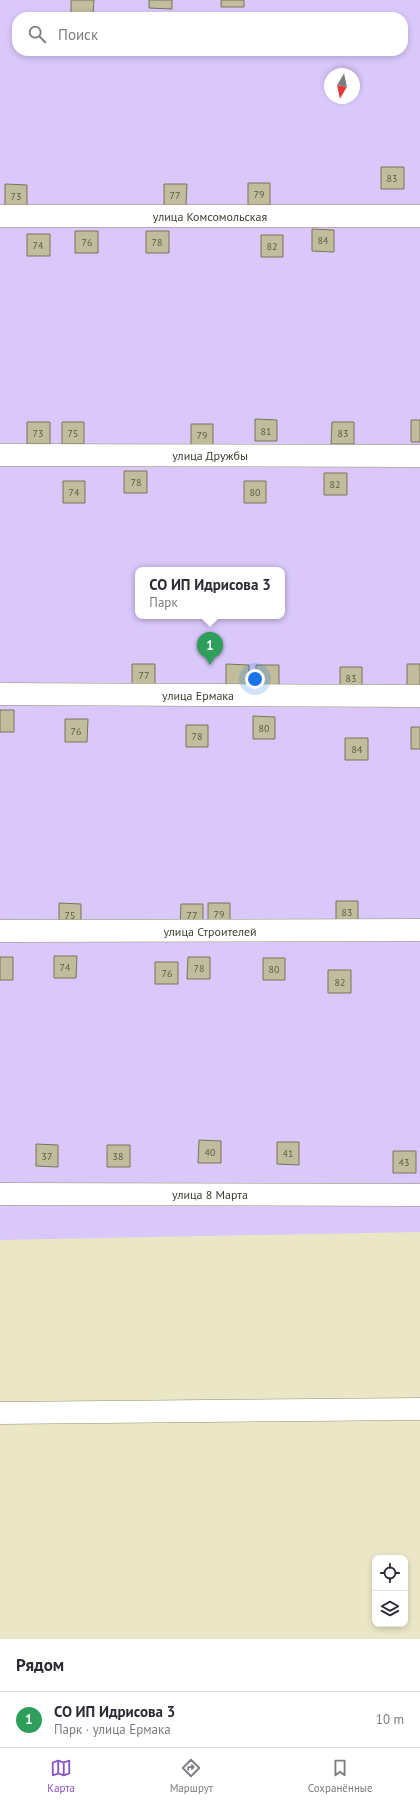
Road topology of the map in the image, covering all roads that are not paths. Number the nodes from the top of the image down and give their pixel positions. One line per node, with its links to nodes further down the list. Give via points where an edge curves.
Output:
1 (0, 216): 2 (street, улица Комсомольская)
2 (420, 216)
3 (0, 455): 4 (street, улица Дружбы)
4 (420, 456)
5 (0, 694): 6 (street, улица Ермака)
6 (420, 696)
7 (420, 930): 8 (street, улица Строителей)
8 (0, 931)
9 (0, 1194): 10 (street, улица 8 Марта)
10 (420, 1195)
11 (420, 1409): 12 (street)
12 (0, 1413)

